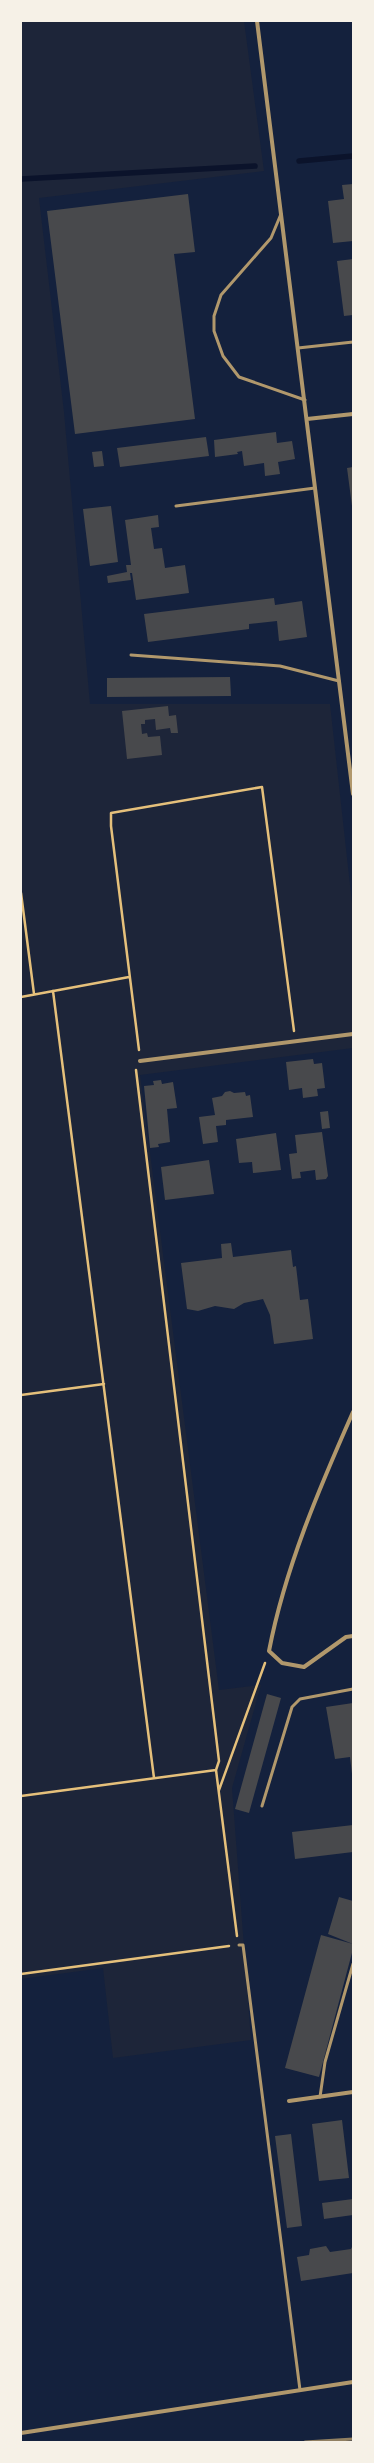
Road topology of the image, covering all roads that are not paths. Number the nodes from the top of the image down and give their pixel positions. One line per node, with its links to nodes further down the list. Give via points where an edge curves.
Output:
1 (257, 21): 2 (street)
2 (281, 212): 4 (street); 5 (lane, via 271,238 221,295 214,316 214,331 223,356 239,377)
3 (353, 342): 4 (lane)
4 (298, 348): 5 (street)
5 (305, 400): 7 (street)
6 (353, 414): 7 (street)
7 (307, 419): 8 (street)
8 (315, 488): 9 (lane); 11 (street)
9 (176, 506)
10 (131, 655): 11 (lane, via 280,666)
11 (339, 681): 12 (street)
12 (353, 794)
13 (353, 1034): 14 (street)
14 (140, 1060)
15 (353, 1412): 16 (street, via 320,1486 276,1615 269,1651 282,1663 304,1667 346,1637)
16 (353, 1636)
17 (353, 1689): 18 (lane, via 300,1699 292,1707)
18 (262, 1806)
19 (238, 1945): 25 (lane, via 243,1945)
20 (353, 1964): 22 (lane, via 325,2062)
21 (353, 2092): 22 (street)
22 (320, 2097): 23 (street)
23 (289, 2101)
24 (353, 2382): 25 (street)
25 (300, 2390): 26 (street)
26 (21, 2433)

